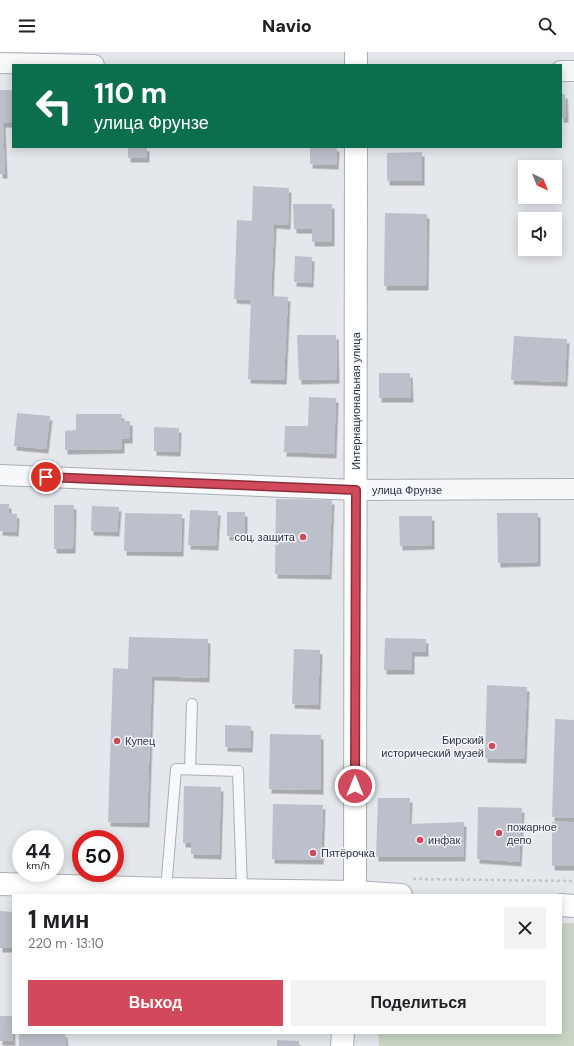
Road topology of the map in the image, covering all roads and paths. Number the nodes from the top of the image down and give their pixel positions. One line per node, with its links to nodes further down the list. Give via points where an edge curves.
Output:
1 (356, 52): 4 (main road)
2 (0, 63): 3 (street)
3 (47, 64)
4 (356, 64)
5 (562, 71): 6 (street)
6 (574, 72)
7 (356, 148): 10 (main road, Интернациональная улица)
8 (0, 475): 10 (street, улица Фрунзе)
9 (574, 489): 10 (street, улица Фрунзе)
10 (356, 490): 16 (main road, Интернациональная улица)
11 (192, 704): 12 (lane)
12 (190, 770): 14 (lane, via 176,769); 15 (lane, via 238,771)
13 (0, 884): 14 (main road)
14 (166, 889): 15 (main road)
15 (242, 890): 16 (main road)
16 (355, 894)
17 (562, 905): 18 (main road)
18 (574, 906)
19 (343, 1034): 20 (main road)
20 (342, 1046)

